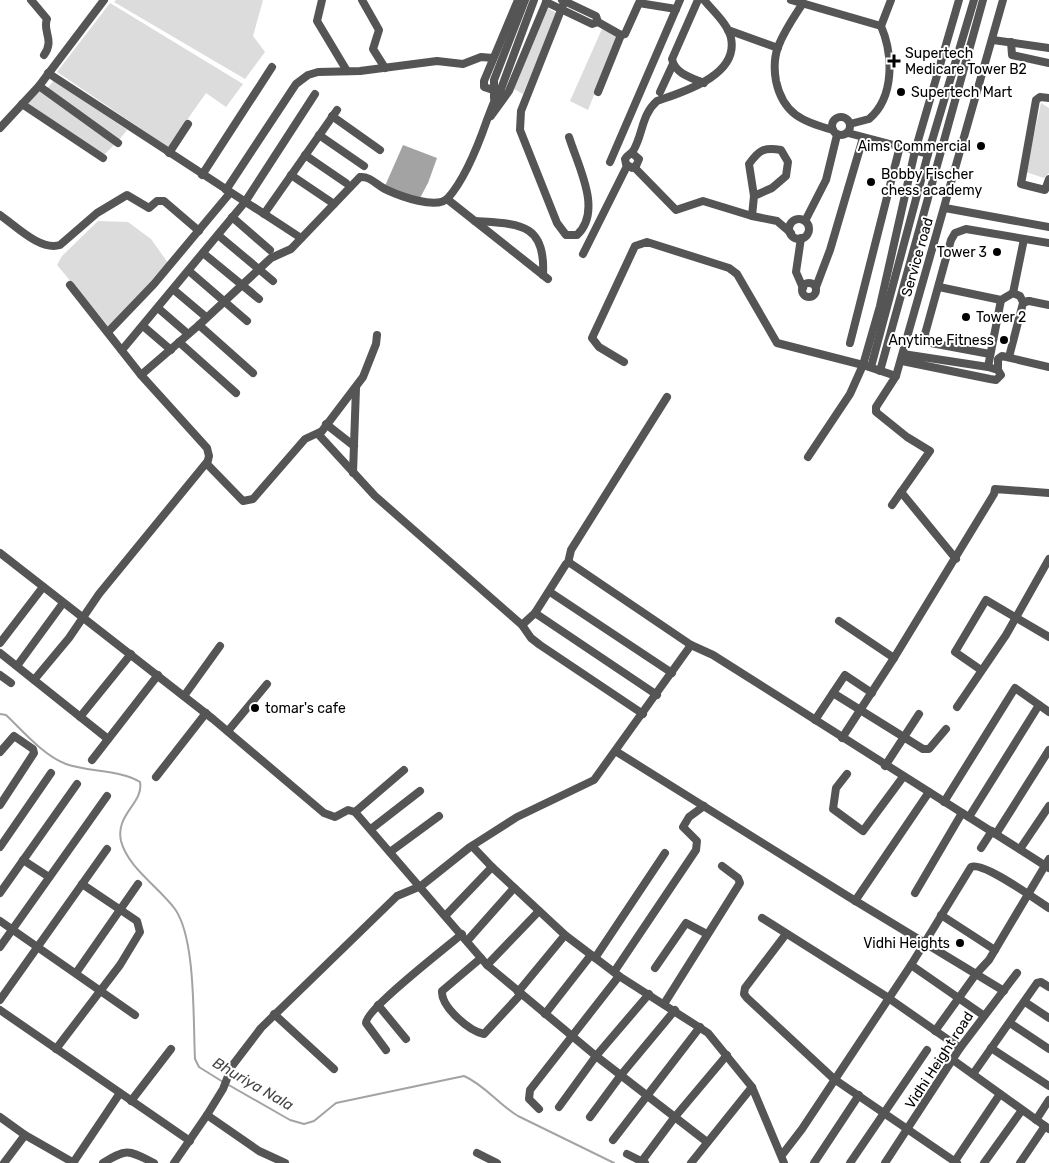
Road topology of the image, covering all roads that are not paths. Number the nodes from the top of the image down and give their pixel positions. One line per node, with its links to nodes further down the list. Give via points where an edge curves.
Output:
1 (31, 0): 31 (street, via 47,19 50,44)
2 (104, 0): 38 (street)
3 (322, 0): 37 (street, via 317,21)
4 (362, 0): 36 (street, via 378,30 373,49)
5 (518, 0): 32 (street)
6 (525, 0): 23 (street)
7 (534, 0): 23 (street)
8 (564, 0): 21 (street); 22 (street, via 596,16)
9 (680, 0): 20 (street)
10 (698, 0): 34 (street, via 673,55)
11 (704, 0): 25 (street)
12 (791, 0): 19 (street)
13 (891, 0): 24 (street)
14 (959, 0): 60 (street)
15 (974, 0): 62 (street)
16 (983, 0): 130 (street)
17 (1004, 0): 27 (street, Service road)
18 (546, 1): 21 (street); 48 (street, via 509,91)
19 (803, 3): 24 (street); 29 (street)
20 (676, 9): 26 (street, via 639,3 625,34); 65 (street)
21 (561, 10): 22 (street, via 592,24); 55 (street, via 521,111 520,130 557,224 566,235 577,235 585,228 590,206)
22 (598, 22): 26 (street)
23 (520, 24): 41 (street, via 494,80); 45 (street, via 501,89)
24 (881, 26): 50 (street, via 890,68 885,96 870,119)
25 (728, 30): 29 (street); 39 (street, via 731,45 726,61)
26 (621, 35): 42 (street)
27 (993, 40): 28 (street); 77 (street, Service road)
28 (1012, 42): 30 (street); 33 (street, via 1012,55)
29 (778, 48): 52 (street, via 774,63 784,105 792,113)
30 (1049, 48)
31 (44, 55)
32 (493, 58): 36 (street, via 481,57 463,64 437,61); 41 (street, via 483,85 487,90)
33 (1049, 63)
34 (673, 64): 39 (street, via 680,72); 43 (street)
35 (272, 67): 68 (street)
36 (384, 68): 37 (street)
37 (348, 71): 72 (street, via 318,72 301,79)
38 (48, 72): 40 (street); 61 (street)
39 (704, 83): 67 (street, via 652,105 632,153 639,159)
40 (39, 86): 47 (street); 57 (street)
41 (493, 90): 45 (street)
42 (598, 92)
43 (660, 92)
44 (315, 94): 75 (street)
45 (494, 98): 48 (street)
46 (1049, 98): 70 (street, via 1036,100 1021,184 1045,190)
47 (22, 104): 51 (street); 64 (street)
48 (488, 119): 74 (street)
49 (188, 124): 61 (street)
50 (850, 124): 52 (street, via 847,119 838,118 832,124); 53 (street)
51 (0, 128)
52 (835, 132): 53 (street, via 843,136); 83 (street, via 826,180)
53 (848, 133): 56 (street)
54 (319, 135): 59 (street, via 335,113); 63 (street); 66 (street)
55 (569, 137)
56 (863, 138): 58 (street); 100 (street, via 838,226)
57 (118, 143)
58 (900, 146): 60 (street); 119 (street)
59 (380, 150)
60 (916, 151): 62 (street); 126 (street)
61 (169, 153): 68 (street)
62 (928, 154): 126 (street)
63 (305, 156): 69 (street); 71 (street)
64 (104, 158)
65 (610, 162)
66 (364, 166)
67 (631, 166): 80 (street, via 676,210 703,201); 94 (street)
68 (202, 174): 72 (street)
69 (291, 175): 76 (street); 78 (street)
70 (1049, 179)
71 (346, 183)
72 (228, 192): 75 (street); 85 (street)
73 (754, 196): 73 (street, via 749,164 758,151 781,150 788,162 786,176 772,188); 80 (street)
74 (447, 199): 76 (street, via 436,204 424,202 386,190 360,177); 82 (street)
75 (245, 202): 78 (street); 81 (street)
76 (334, 204): 88 (street)
77 (945, 208): 84 (street); 124 (street, Service road)
78 (264, 214): 88 (street)
79 (0, 215): 85 (street, via 41,243 54,247 103,208 127,195 149,208 157,201 164,201)
80 (752, 216): 86 (street, via 777,221)
81 (232, 217): 87 (street); 92 (street)
82 (474, 221): 82 (street, via 546,277 541,243 528,230 510,224)
83 (805, 221): 86 (street, via 793,221); 89 (street, via 809,229)
84 (1049, 227)
85 (199, 231): 115 (street)
86 (791, 233): 89 (street, via 795,238)
87 (218, 235): 93 (street); 95 (street)
88 (300, 238): 95 (street, via 291,249 271,258)
89 (802, 238): 102 (street, via 796,272)
90 (1024, 239): 91 (street); 101 (street, via 966,229 955,234); 104 (street)
91 (1049, 243)
92 (270, 250)
93 (203, 253): 96 (street); 99 (street)
94 (582, 254)
95 (258, 269): 97 (street); 99 (street)
96 (189, 271): 103 (street); 107 (street)
97 (273, 281)
98 (70, 285): 115 (street)
99 (241, 285): 105 (street); 107 (street)
100 (816, 287): 102 (street, via 810,283); 102 (street, via 815,294 810,297 804,294)
101 (939, 287): 106 (street); 122 (street, via 926,340)
102 (803, 288)
103 (174, 290): 110 (street); 111 (street)
104 (1013, 293): 106 (street); 108 (street, via 1023,302)
105 (259, 299)
106 (1001, 300): 122 (street)
107 (222, 301): 111 (street); 112 (street)
108 (1029, 301): 109 (street); 123 (street, via 1020,311)
109 (1049, 305)
110 (158, 308): 114 (street); 116 (street)
111 (206, 317): 113 (street)
112 (246, 321)
113 (199, 325): 116 (street); 131 (street)
114 (143, 326): 120 (street); 121 (street)
115 (108, 332): 120 (street)
116 (188, 334): 118 (street)
117 (377, 335): 134 (street, via 369,365)
118 (179, 342): 121 (street); 135 (street)
119 (850, 343)
120 (122, 350): 132 (street)
121 (171, 350): 132 (street)
122 (990, 354): 127 (street)
123 (1009, 357): 128 (street); 129 (street, via 1000,357)
124 (902, 358): 127 (street); 129 (street, via 996,380 1002,375); 133 (street, Service road)
125 (624, 362): 126 (street, via 599,347 592,338 635,246 647,242 729,268 737,274 777,343)
126 (868, 366): 130 (street); 140 (street)
127 (988, 367): 129 (street)
128 (1049, 367)
129 (998, 370)
130 (880, 372): 133 (street)
131 (253, 373)
132 (141, 375): 141 (street, via 207,448 209,456)
133 (896, 376): 143 (street, Service road, via 876,406 876,412 930,451)
134 (356, 388): 137 (street); 139 (street)
135 (236, 392)
136 (666, 397): 149 (street, via 571,550)
137 (326, 424): 138 (street); 139 (street)
138 (320, 432): 141 (street, via 305,439 250,501 239,498); 142 (street, via 320,438)
139 (354, 446): 142 (street)
140 (808, 457)
141 (206, 462): 154 (street)
142 (353, 473): 157 (street, via 390,510)
143 (901, 492): 145 (street); 147 (street)
144 (1049, 493): 147 (street, via 995,489)
145 (892, 505)
146 (0, 553): 150 (street)
147 (956, 559): 164 (street)
148 (1049, 559): 155 (street)
149 (568, 563): 151 (street); 160 (street)
150 (43, 587): 152 (street); 159 (street)
151 (550, 592): 153 (street); 167 (street)
152 (63, 603): 154 (street); 165 (street)
153 (535, 613): 157 (street); 175 (street)
154 (84, 617): 163 (street); 170 (street)
155 (1015, 618): 158 (street); 166 (street); 166 (street, via 986,600 955,652)
156 (839, 621): 164 (street)
157 (522, 625): 182 (street, via 540,646)
158 (1049, 637)
159 (0, 643)
160 (691, 645): 167 (street); 185 (street, via 713,655)
161 (220, 646): 176 (street)
162 (0, 653): 165 (street)
163 (131, 654): 168 (street); 184 (street)
164 (894, 658): 174 (street)
165 (17, 666): 170 (street)
166 (981, 670): 178 (street)
167 (672, 673): 175 (street)
168 (158, 675): 176 (street); 190 (street)
169 (0, 676): 171 (street)
170 (34, 680): 184 (street)
171 (11, 684)
172 (267, 684): 187 (street)
173 (832, 693): 174 (street, via 845,675); 179 (street); 185 (street)
174 (872, 693): 179 (street)
175 (656, 695): 182 (street)
176 (184, 696): 181 (street)
177 (1039, 705): 180 (street); 205 (street, via 1015,688); 210 (street)
178 (957, 707)
179 (860, 711): 188 (street); 189 (street)
180 (1049, 712)
181 (206, 713): 187 (street); 199 (street)
182 (643, 714): 193 (street)
183 (919, 714): 189 (street)
184 (80, 717): 190 (street)
185 (815, 720): 188 (street)
186 (946, 729): 189 (street, via 926,750)
187 (228, 731): 209 (street, via 324,813 335,817 348,810)
188 (842, 738): 195 (street)
189 (902, 738): 195 (street)
190 (108, 739): 194 (street)
191 (1049, 750): 213 (street)
192 (0, 752): 206 (street, via 14,736 34,753)
193 (617, 752): 207 (street); 214 (street, via 594,780 516,818)
194 (92, 760)
195 (885, 766): 200 (street)
196 (404, 770): 209 (street)
197 (52, 773): 215 (street)
198 (847, 774): 200 (street, via 836,788 833,809 863,831)
199 (156, 777)
200 (903, 777): 203 (street)
201 (77, 784): 221 (street)
202 (420, 790): 212 (street)
203 (929, 792): 205 (street); 233 (street)
204 (107, 796): 225 (street)
205 (944, 802): 210 (street)
206 (0, 805)
207 (704, 806): 233 (street); 257 (street, via 686,820 683,827 697,841 696,850)
208 (1049, 806): 218 (street)
209 (355, 812): 212 (street)
210 (966, 815): 213 (street); 231 (street)
211 (439, 816): 219 (street)
212 (371, 829): 219 (street)
213 (994, 833): 216 (street); 218 (street)
214 (472, 846): 224 (street); 228 (street)
215 (0, 847)
216 (981, 848)
217 (107, 849): 226 (street)
218 (1020, 849): 222 (street)
219 (390, 852): 228 (street)
220 (665, 853): 250 (street)
221 (23, 860): 225 (street); 230 (street)
222 (1048, 864): 232 (street)
223 (722, 866): 242 (street, via 740,882)
224 (492, 867): 229 (street); 237 (street)
225 (49, 877): 241 (street)
226 (82, 884): 235 (street); 247 (street)
227 (138, 884): 235 (street)
228 (421, 886): 237 (street); 272 (street, via 391,900)
229 (514, 888): 236 (street); 245 (street)
230 (0, 893)
231 (915, 893)
232 (1027, 894): 234 (street); 238 (street, via 974,865); 249 (street)
233 (855, 901): 246 (street)
234 (1049, 908)
235 (121, 909): 255 (street); 261 (street, via 137,921 140,932)
236 (539, 911): 244 (street); 252 (street)
237 (446, 915): 245 (street)
238 (941, 915): 246 (street); 249 (street)
239 (762, 918): 243 (street)
240 (0, 921): 241 (street)
241 (12, 929): 247 (street); 248 (street)
242 (707, 934): 254 (street, via 686,923); 268 (street)
243 (786, 934): 264 (street); 295 (street, via 745,988 744,994)
244 (565, 935): 250 (street); 262 (street)
245 (464, 937): 251 (street); 269 (street)
246 (923, 943): 253 (street); 258 (street)
247 (37, 946): 255 (street); 266 (street)
248 (0, 947)
249 (995, 950): 258 (street)
250 (593, 956): 257 (street); 273 (street)
251 (481, 958): 252 (street); 262 (street, via 442,991 454,1014 484,1034)
252 (488, 965): 262 (street)
253 (911, 965): 264 (street); 265 (street)
254 (655, 968)
255 (76, 973): 261 (street)
256 (1017, 973): 260 (street, Vidhi Height road)
257 (616, 974): 263 (street); 280 (street)
258 (976, 974): 260 (street); 265 (street)
259 (1049, 987): 267 (street, via 1039,982)
260 (1004, 990): 275 (street, Vidhi Height road)
261 (101, 991): 274 (street); 284 (street)
262 (519, 994): 273 (street)
263 (649, 994): 268 (street); 290 (street)
264 (887, 997): 279 (street); 295 (street)
265 (959, 998): 275 (street); 279 (street)
266 (0, 1000)
267 (1025, 1002): 276 (street); 277 (street)
268 (664, 1004): 271 (street)
269 (378, 1005): 281 (street); 287 (street, via 366,1021)
270 (0, 1010): 284 (street)
271 (675, 1010): 278 (street); 294 (street)
272 (274, 1014): 292 (street); 308 (street, via 228,1074)
273 (545, 1014): 280 (street)
274 (136, 1015)
275 (983, 1015): 282 (street, Vidhi Height road)
276 (1049, 1018)
277 (1010, 1023): 283 (street); 286 (street)
278 (700, 1027): 289 (street); 300 (street)
279 (935, 1031): 282 (street)
280 (572, 1035): 290 (street); 305 (street, via 528,1093 529,1100)
281 (406, 1039)
282 (960, 1048): 291 (street, Vidhi Height road)
283 (991, 1048): 293 (street); 296 (street)
284 (56, 1049): 298 (street)
285 (171, 1049): 303 (street)
286 (1049, 1049)
287 (386, 1050)
288 (927, 1050): 307 (street)
289 (727, 1055): 297 (street); 311 (street)
290 (596, 1056): 294 (street); 304 (street)
291 (953, 1060): 293 (street); 313 (street, Vidhi Height road)
292 (334, 1069)
293 (973, 1074): 299 (street)
294 (622, 1075): 300 (street); 310 (street)
295 (834, 1079): 301 (street); 321 (street)
296 (1049, 1086)
297 (752, 1087): 318 (street); 321 (street)
298 (120, 1093): 303 (street); 325 (street)
299 (1000, 1094): 306 (street); 323 (street)
300 (647, 1095): 311 (street); 316 (street)
301 (859, 1095): 307 (street); 332 (street)
302 (1049, 1100): 312 (street)
303 (131, 1101): 317 (street)
304 (558, 1107)
305 (540, 1109)
306 (1022, 1110): 312 (street); 335 (street)
307 (883, 1112): 313 (street); 333 (street)
308 (207, 1115): 317 (street); 329 (street, via 259,1150)
309 (0, 1117): 315 (street)
310 (590, 1117)
311 (674, 1118): 318 (street); 322 (street)
312 (1036, 1120): 314 (street)
313 (909, 1128): 323 (street); 334 (street, Vidhi Height road)
314 (1047, 1128): 336 (street)
315 (25, 1134): 324 (street); 325 (street)
316 (614, 1140)
317 (190, 1141): 328 (street)
318 (707, 1142): 331 (street)
319 (477, 1153): 330 (street)
320 (627, 1154): 322 (street)
321 (785, 1160)
322 (644, 1162)
323 (956, 1162)
324 (4, 1163)
325 (74, 1163)
326 (103, 1163): 327 (street, via 126,1151)
327 (154, 1163)
328 (174, 1163)
329 (285, 1163)
330 (496, 1163)
331 (692, 1163)
332 (814, 1163)
333 (850, 1163)
334 (885, 1163)
335 (984, 1163)
336 (1020, 1163)

